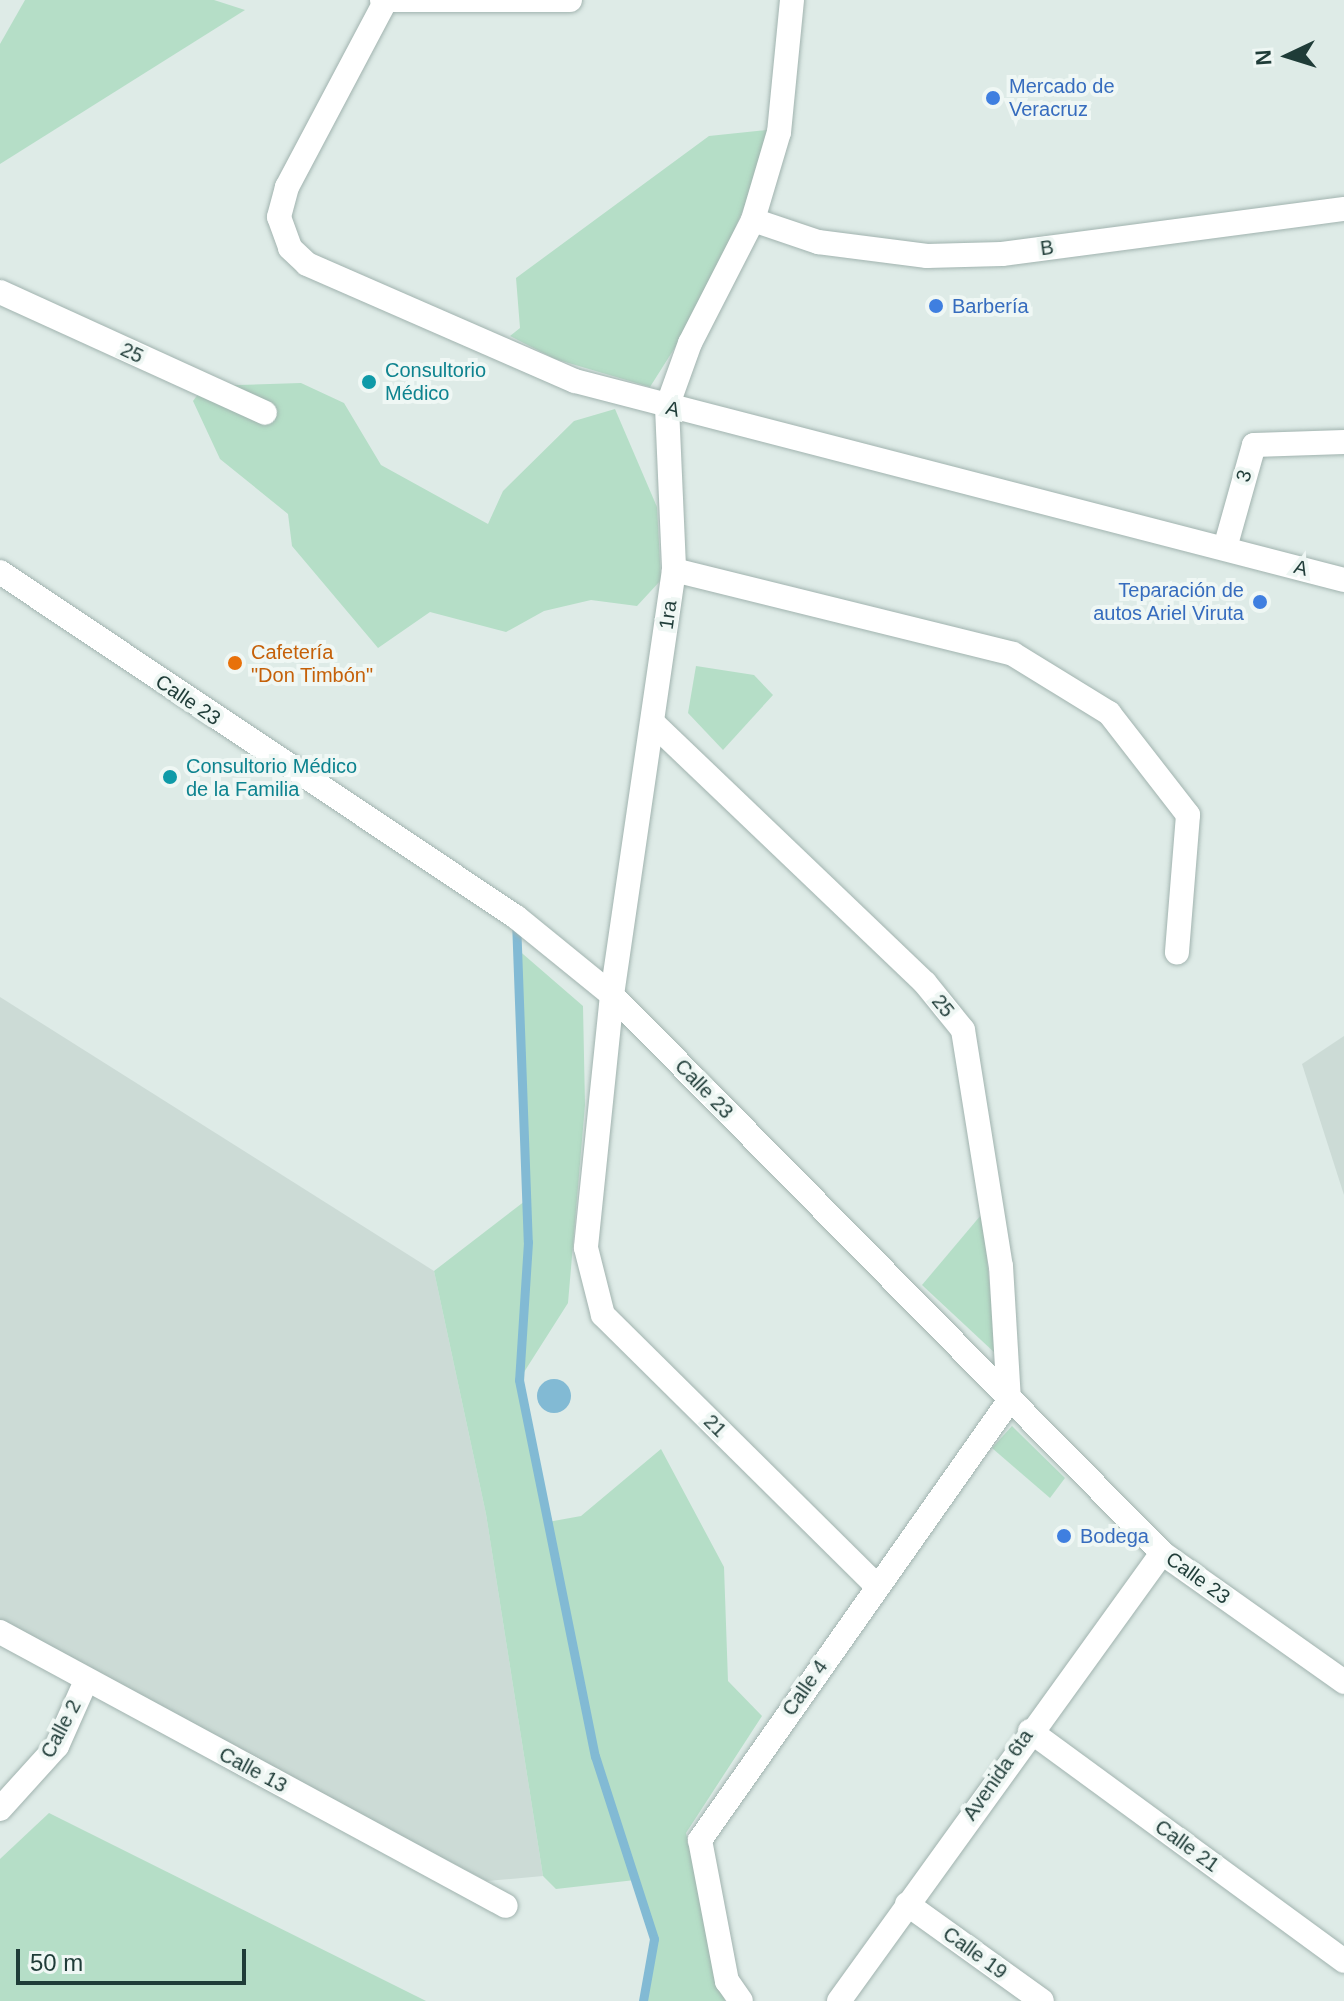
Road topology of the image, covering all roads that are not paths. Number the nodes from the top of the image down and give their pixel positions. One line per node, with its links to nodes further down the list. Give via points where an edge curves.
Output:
1 (384, 0): 2 (street); 7 (street, A, via 287,187 279,217 290,248 307,264 490,349)
2 (570, 0)
3 (792, 0): 5 (street, 1ra, via 779,132)
4 (1344, 209): 5 (street, B, via 1002,254 927,256 818,242)
5 (753, 220): 7 (street, 1ra, via 690,343)
6 (0, 292): 8 (street, 25)
7 (667, 407): 10 (street, A); 11 (street, 1ra)
8 (265, 413)
9 (1344, 442): 10 (street, 3, via 1254,445)
10 (1225, 548): 13 (street, A)
11 (674, 570): 14 (street, 1ra); 15 (street, via 1013,654 1109,713 1188,815)
12 (0, 572): 16 (street, Calle 23, via 516,917)
13 (1344, 580)
14 (653, 723): 16 (street, 1ra); 18 (street, 25, via 925,983 963,1030 1000,1251)
15 (1177, 953)
16 (612, 995): 17 (street, 1ra); 18 (street, Calle 23)
17 (586, 1248): 20 (street, 21, via 603,1315)
18 (1009, 1401): 19 (street, Calle 23); 20 (street, Calle 4)
19 (1162, 1553): 23 (street, Calle 23); 24 (street, Avenida 6ta)
20 (876, 1585): 29 (street, Calle 4, via 700,1840 727,1981)
21 (0, 1632): 22 (street, Calle 13)
22 (86, 1681): 25 (street, Calle 2, via 57,1746); 27 (street, Calle 13)
23 (1344, 1682)
24 (1030, 1731): 26 (street, Avenida 6ta); 28 (street, Calle 21)
25 (0, 1809)
26 (907, 1904): 30 (street, Avenida 6ta); 31 (street, Calle 19)
27 (506, 1906)
28 (1344, 1961)
29 (741, 2001)
30 (839, 2001)
31 (1042, 2001)

